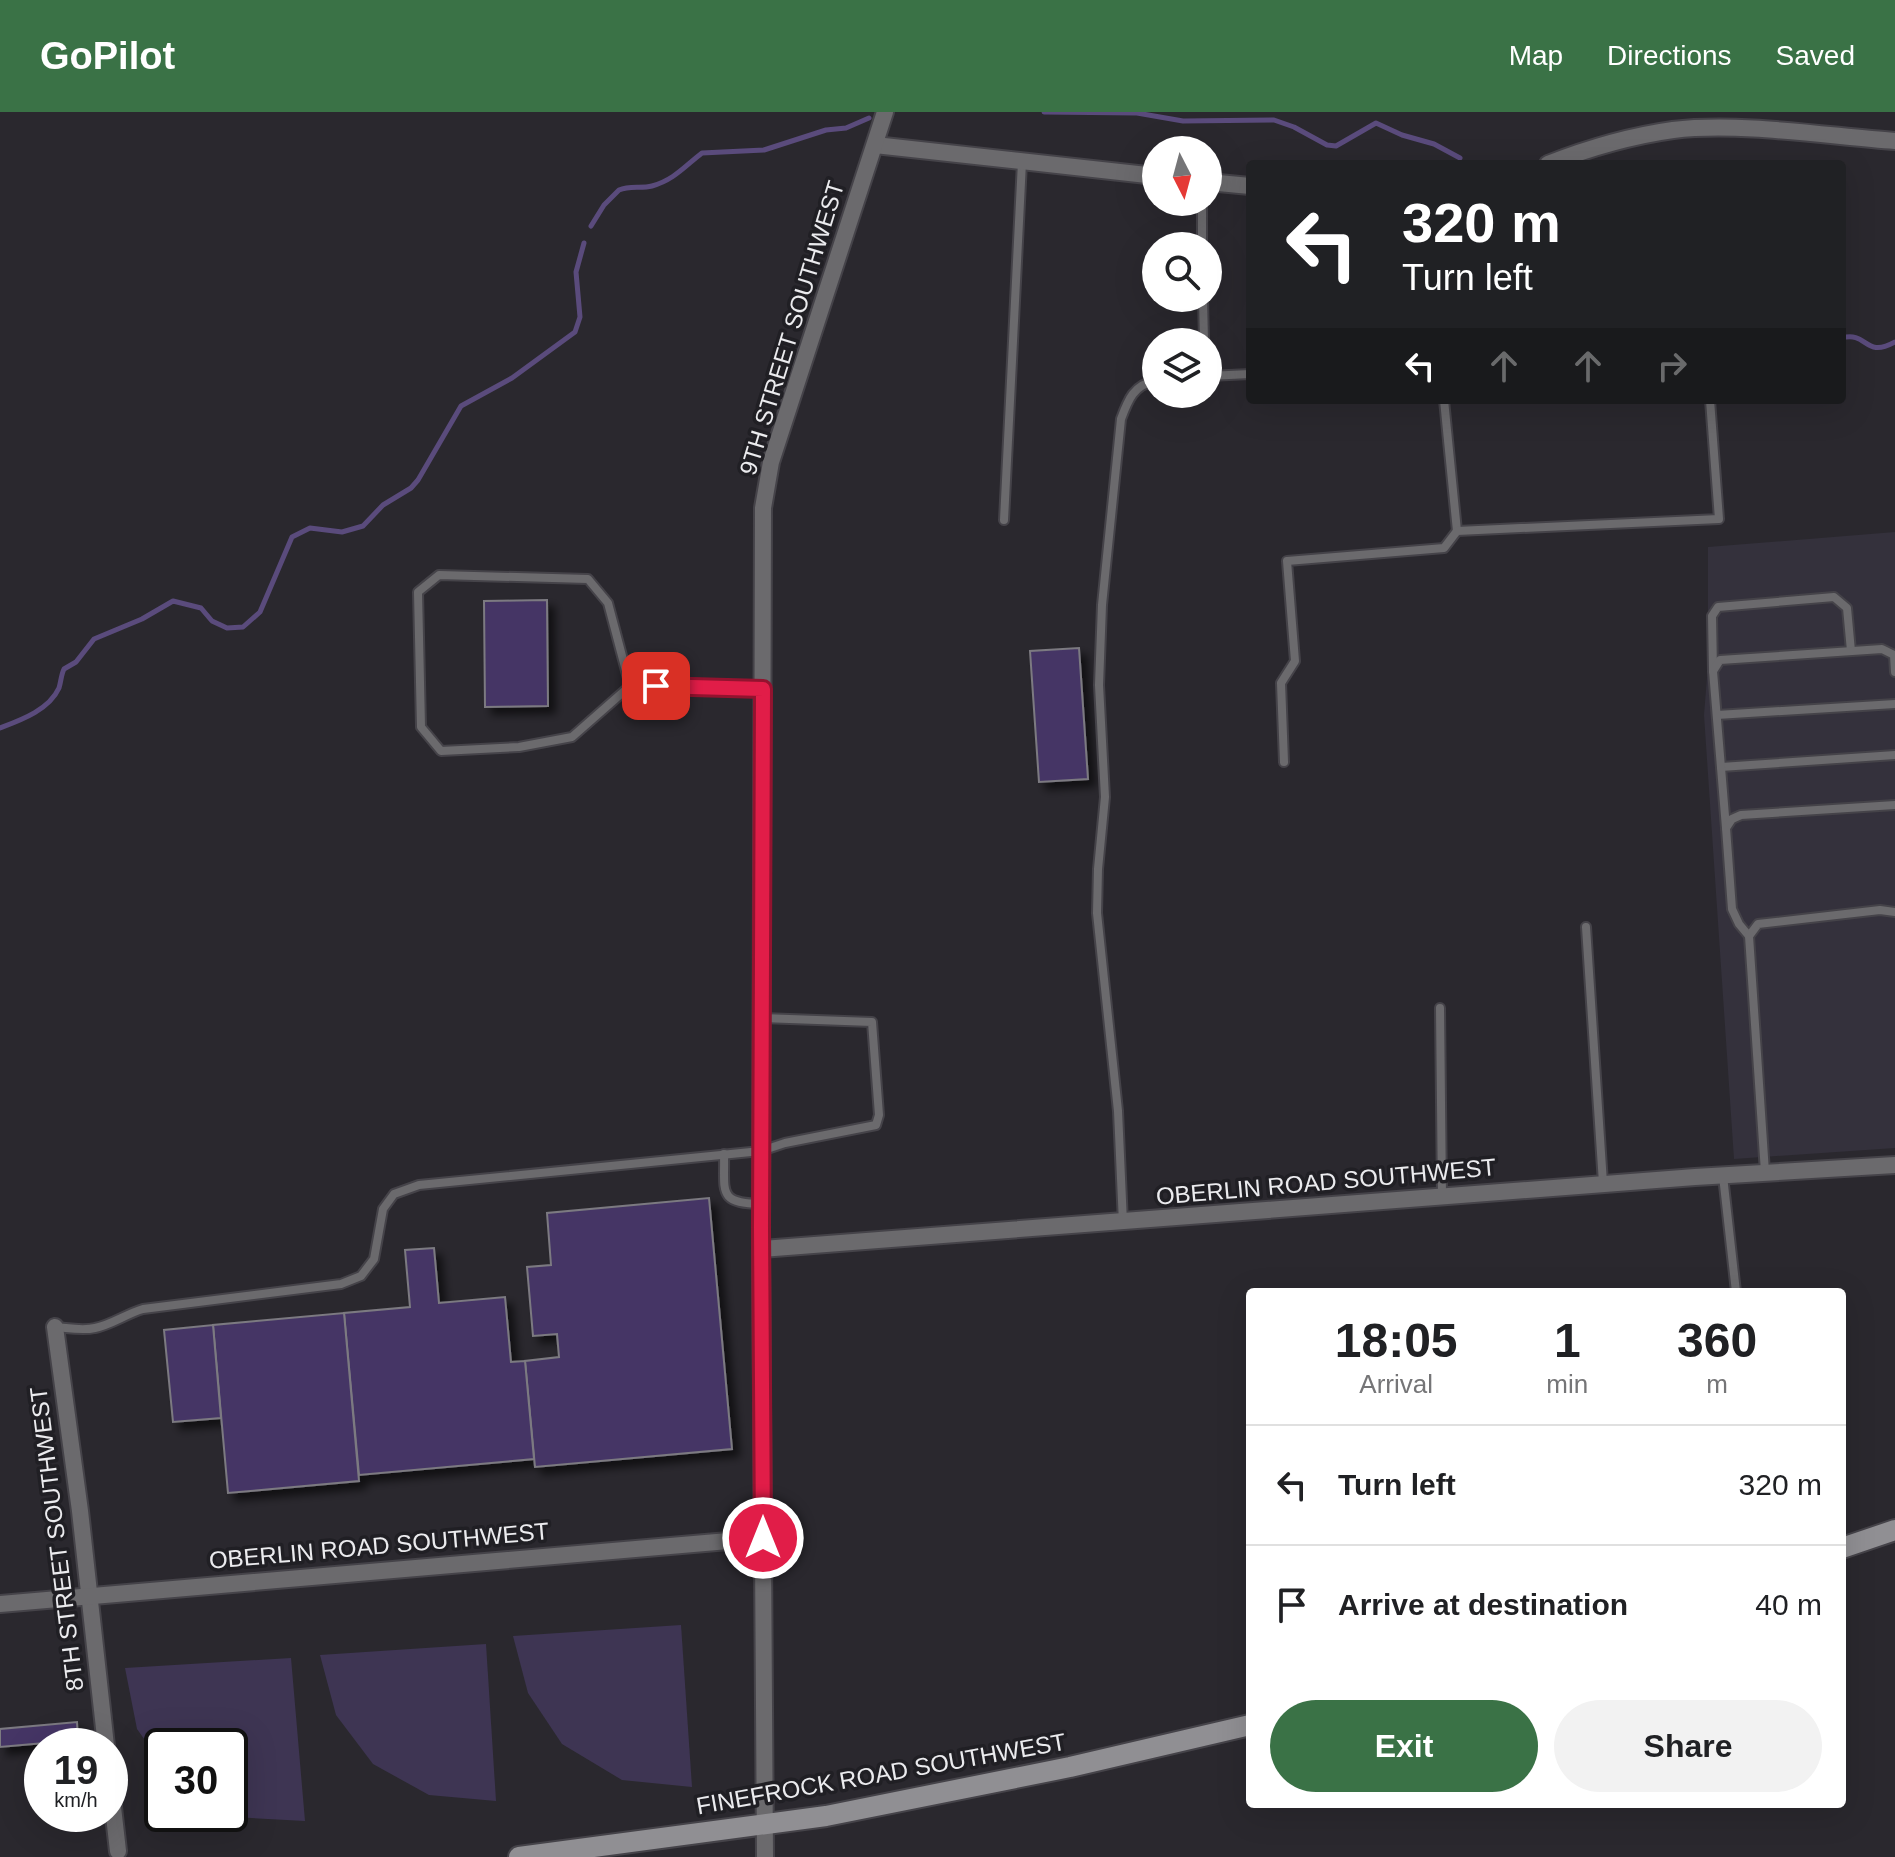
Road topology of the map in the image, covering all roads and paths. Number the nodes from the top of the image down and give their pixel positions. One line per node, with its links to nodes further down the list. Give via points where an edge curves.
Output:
1 (885, 112): 3 (street, 9TH STREET SOUTHWEST)
2 (1895, 141): 4 (street, via 1674,130)
3 (875, 145): 5 (street); 20 (street, 9TH STREET SOUTHWEST, via 766,485)
4 (1560, 160)
5 (1022, 161): 6 (street); 14 (lane)
6 (1142, 174)
7 (1222, 183): 8 (street)
8 (1246, 186)
9 (1246, 374): 10 (lane)
10 (1222, 375)
11 (1142, 386): 41 (lane, via 1129,396 1121,419 1099,685 1105,797 1097,913 1118,1111)
12 (1444, 404): 15 (lane)
13 (1710, 404): 15 (lane, via 1719,519)
14 (1004, 520)
15 (1457, 531): 24 (lane, via 1444,548 1287,561 1295,661 1281,683)
16 (1851, 651): 17 (lane, via 1720,660); 17 (lane, via 1847,608 1834,597 1718,607 1712,616); 18 (lane, via 1882,649 1894,655)
17 (1713, 671): 22 (lane)
18 (1895, 672)
19 (630, 686): 19 (lane, via 572,737 519,747 441,751 421,727 418,592 439,575 588,579 608,603); 20 (lane)
20 (763, 689): 32 (street, 9TH STREET SOUTHWEST)
21 (1895, 704): 22 (lane)
22 (1717, 715): 25 (lane)
23 (1895, 755): 25 (lane)
24 (1284, 762)
25 (1721, 767): 27 (lane)
26 (1895, 805): 27 (lane, via 1741,815)
27 (1726, 828): 30 (lane, via 1732,909)
28 (1895, 912): 30 (lane, via 1758,924)
29 (1586, 927): 38 (lane)
30 (1749, 936): 36 (lane)
31 (1440, 1008): 39 (lane)
32 (762, 1018): 33 (street, 9TH STREET SOUTHWEST); 33 (lane, via 872,1022 879,1115 876,1125)
33 (761, 1151): 34 (lane); 40 (street, 9TH STREET SOUTHWEST)
34 (724, 1154): 40 (lane, via 728,1198 737,1204); 44 (lane, via 419,1185 394,1194 383,1209 374,1259 361,1276 341,1284 143,1309 98,1328)
35 (1895, 1165): 36 (street, OBERLIN ROAD SOUTHWEST)
36 (1765, 1172): 37 (street, OBERLIN ROAD SOUTHWEST)
37 (1723, 1175): 38 (street, OBERLIN ROAD SOUTHWEST); 43 (lane)
38 (1603, 1184): 39 (street, OBERLIN ROAD SOUTHWEST)
39 (1442, 1197): 41 (street, OBERLIN ROAD SOUTHWEST)
40 (761, 1204): 42 (street, 9TH STREET SOUTHWEST)
41 (1123, 1223): 42 (street, OBERLIN ROAD SOUTHWEST)
42 (761, 1249): 46 (street, 9TH STREET SOUTHWEST)
43 (1736, 1288)
44 (55, 1327): 48 (street, 8TH STREET SOUTHWEST)
45 (1895, 1530): 47 (main road)
46 (763, 1538): 48 (street, OBERLIN ROAD SOUTHWEST); 52 (street, 9TH STREET SOUTHWEST)
47 (1846, 1547)
48 (89, 1596): 49 (street, OBERLIN ROAD SOUTHWEST); 51 (street, 8TH STREET SOUTHWEST)
49 (0, 1604)
50 (1246, 1726): 52 (main road, FINEFROCK ROAD SOUTHWEST, via 937,1794)
51 (104, 1728)
52 (765, 1825): 55 (main road, FINEFROCK ROAD SOUTHWEST); 56 (street, 9TH STREET SOUTHWEST)
53 (116, 1832): 54 (street)
54 (118, 1851)
55 (519, 1857)
56 (765, 1857)

